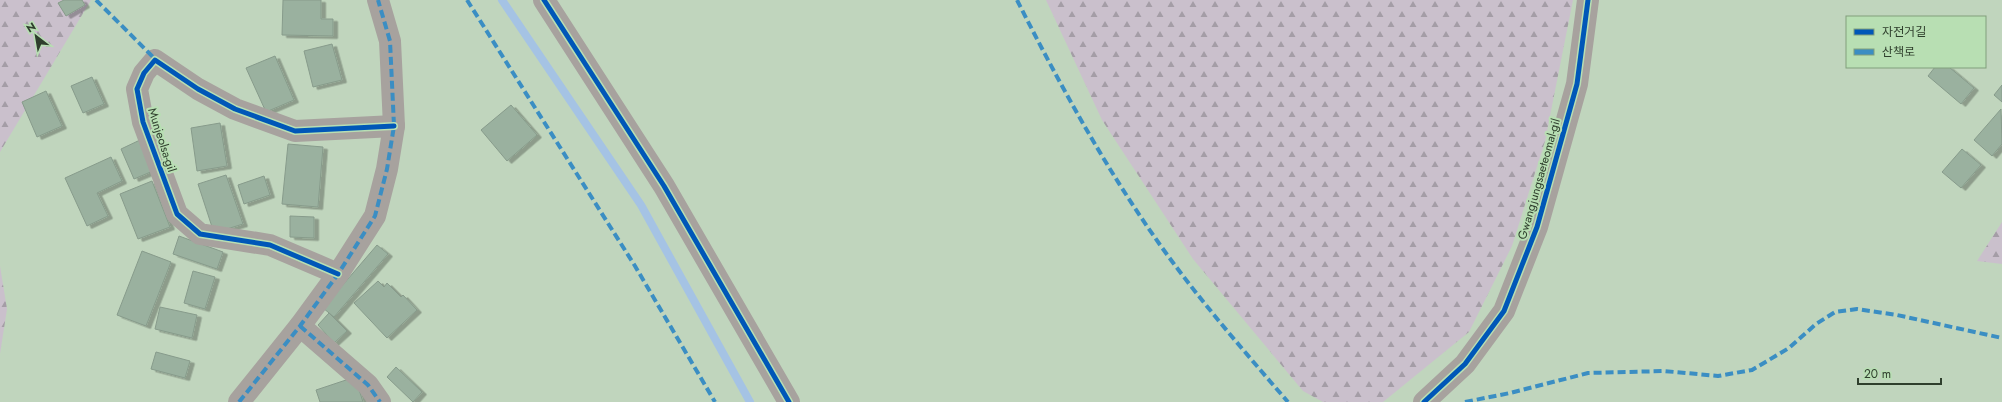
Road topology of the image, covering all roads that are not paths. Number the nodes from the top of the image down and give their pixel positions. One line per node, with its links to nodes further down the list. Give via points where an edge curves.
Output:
1 (378, 0): 4 (street, via 390,41)
2 (544, 0): 9 (street, via 664,186)
3 (1588, 0): 10 (street, Gwangjungsaeteomal-gil, via 1577,84 1537,227 1504,311 1465,364)
4 (394, 126): 5 (street, via 387,169 375,216); 5 (street, Munjeolsa-gil, via 295,131 235,109 198,89 155,60 144,73 137,89 143,122 177,214 200,234 270,245)
5 (338, 274): 6 (street)
6 (300, 326): 7 (street); 8 (street, via 368,386)
7 (239, 402)
8 (380, 402)
9 (789, 402)
10 (1424, 402)

